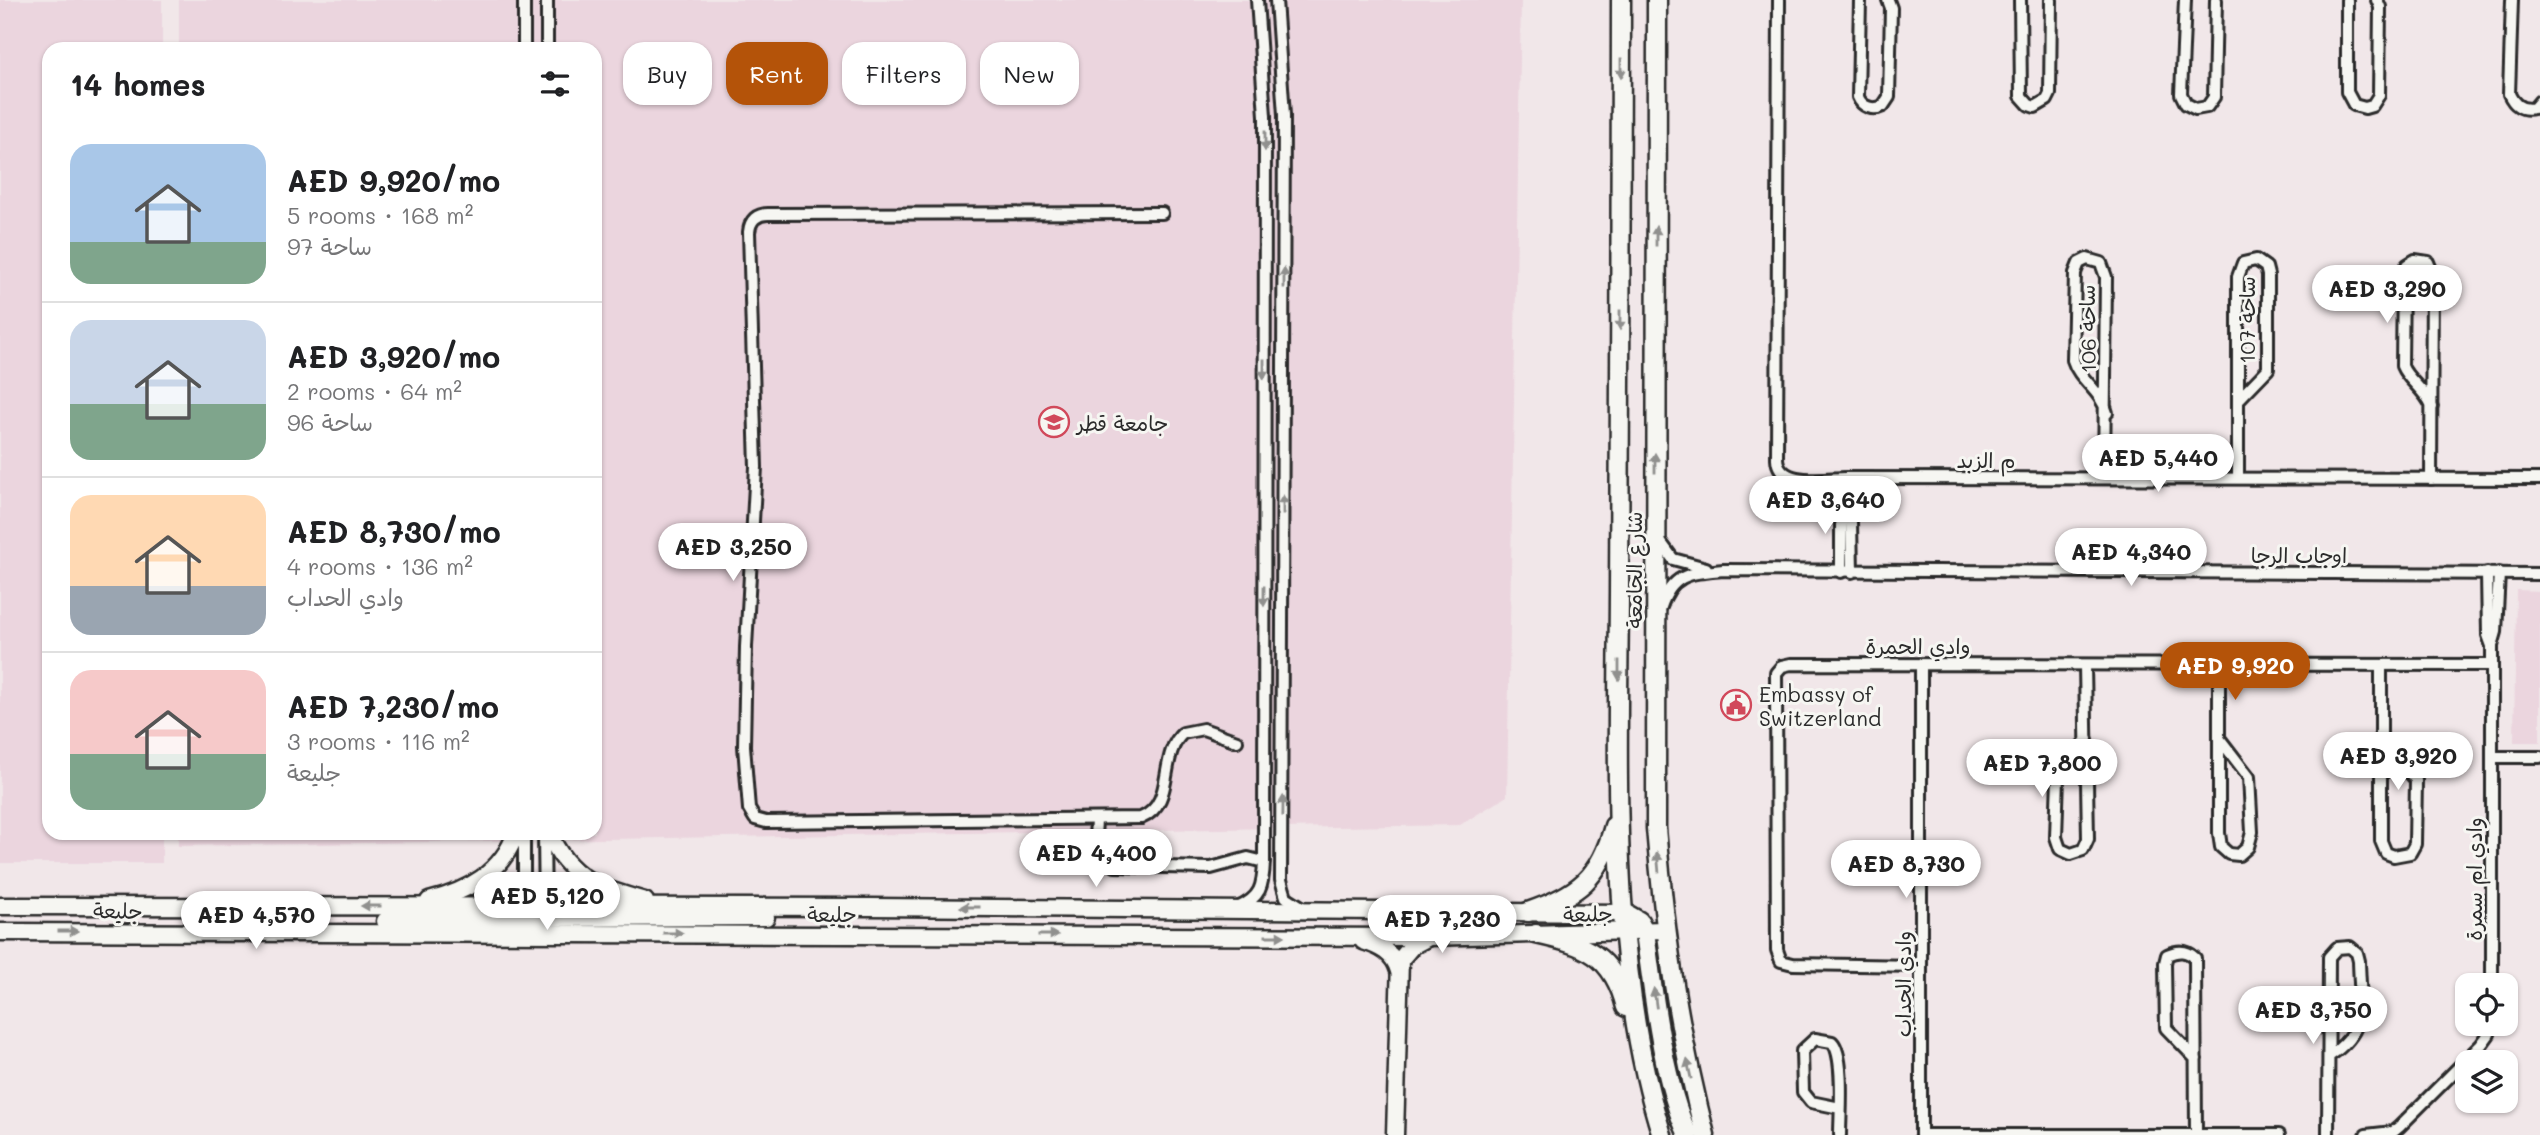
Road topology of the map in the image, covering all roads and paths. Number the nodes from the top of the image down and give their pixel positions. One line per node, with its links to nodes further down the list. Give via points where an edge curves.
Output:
1 (524, 0): 17 (street)
2 (547, 0): 18 (street)
3 (1256, 0): 52 (street, one-way to 52, via 1265,116)
4 (1276, 0): 53 (street, one-way to 4, via 1284,115)
5 (1621, 0): 46 (main road, شارع الجامعة, one-way to 46)
6 (1657, 0): 29 (main road, شارع الجامعة, one-way to 6)
7 (1779, 0): 24 (street, م الزبد, via 1778,465 1794,478)
8 (1860, 0): 9 (street, via 1858,97 1873,108 1883,106 1889,97)
9 (1888, 0)
10 (2020, 0): 11 (street, via 2021,96 2035,107 2047,100 2051,87)
11 (2051, 0)
12 (2185, 0): 13 (street, via 2181,94 2186,104 2196,109 2207,107 2214,97)
13 (2216, 0)
14 (2347, 0): 15 (street, via 2347,92 2354,105 2365,108 2377,100 2379,92)
15 (2377, 0)
16 (2512, 0): 19 (street, via 2509,94 2527,109)
17 (524, 42)
18 (547, 42)
19 (2540, 101)
20 (1162, 213): 47 (street, via 768,214 758,215 749,227 756,467 744,746 752,816 766,822)
21 (2240, 398): 21 (street, ساحة 107, via 2268,369 2269,275 2256,260 2243,263 2238,277); 26 (street, ساحة 107)
22 (2432, 407): 22 (street, via 2432,272 2428,262 2415,260 2403,275 2402,366); 27 (street)
23 (2107, 413): 23 (street, ساحة 106, via 2106,276 2101,263 2087,259 2075,273 2074,360 2101,396); 25 (street, ساحة 106)
24 (1846, 478): 25 (street, م الزبد); 31 (street, via 1841,525)
25 (2104, 478): 26 (street, م الزبد)
26 (2238, 478): 27 (street, م الزبد)
27 (2431, 479): 28 (street, م الزبد)
28 (2540, 479)
29 (1655, 507): 30 (street, اوجاب الرجا, via 1659,539 1673,559); 34 (main road, شارع الجامعة)
30 (1723, 570): 31 (street, اوجاب الرجا); 34 (street, اوجاب الرجا, via 1698,572 1675,581 1663,599)
31 (1846, 572): 32 (street, اوجاب الرجا)
32 (2493, 573): 33 (street, اوجاب الرجا); 38 (street, وادي ام سمرة, via 2488,635)
33 (2540, 573)
34 (1656, 633): 65 (main road, شارع الجامعة, one-way to 34, via 1656,828)
35 (1922, 665): 36 (street, وادي الحمرة); 72 (street, وادي الحداب); 72 (street, وادي الحمرة, via 1791,664 1776,673 1777,950 1781,961)
36 (2085, 665): 37 (street, وادي الحمرة); 41 (street)
37 (2219, 665): 39 (street, وادي الحمرة); 40 (street)
38 (2492, 665): 39 (street, وادي الحمرة); 44 (street, وادي ام سمرة)
39 (2381, 666): 43 (street)
40 (2220, 738): 40 (street, via 2249,777 2252,832 2248,847 2239,855 2221,847)
41 (2087, 739): 41 (street, via 2058,777 2056,837 2060,849 2071,854 2083,850 2088,839)
42 (1237, 741): 47 (street, via 1203,729 1183,733 1174,743 1160,802 1152,812 1135,819)
43 (2383, 742): 43 (street, via 2416,780 2415,844 2410,853 2401,856 2386,853 2381,841)
44 (2492, 757): 45 (street); 74 (street, وادي ام سمرة)
45 (2540, 757)
46 (1618, 812): 61 (main road, via 1607,851 1595,872 1572,894); 62 (main road, شارع الجامعة)
47 (1096, 820): 54 (street, via 1099,852 1115,866 1211,868 1248,858)
48 (513, 840): 56 (main road, via 488,875 446,896)
49 (524, 840): 63 (street)
50 (546, 840): 64 (street)
51 (551, 840): 57 (main road, via 570,869 599,887)
52 (1265, 843): 53 (street); 54 (street)
53 (1282, 844): 60 (street, via 1283,892)
54 (1264, 862): 59 (street, via 1258,896)
55 (0, 906): 56 (main road, جليعة, one-way to 55)
56 (410, 906): 63 (main road, جليعة)
57 (664, 906): 58 (main road, جليعة); 64 (main road, جليعة)
58 (794, 906): 59 (main road, جليعة, one-way to 58); 64 (main road, via 776,917)
59 (1231, 910): 60 (main road, جليعة)
60 (1307, 911): 61 (main road, جليعة)
61 (1528, 912): 62 (main road, جليعة)
62 (1625, 913): 67 (main road, via 1639,921); 68 (main road, شارع الجامعة)
63 (524, 919): 64 (main road, جليعة); 64 (main road); 66 (main road, جليعة, one-way to 63, via 195,932)
64 (545, 919): 70 (main road, جليعة, one-way to 70)
65 (1664, 930): 67 (main road, جليعة); 86 (main road, شارع الجامعة, one-way to 65, via 1676,1009)
66 (0, 932)
67 (1645, 932): 68 (main road, جليعة); 85 (main road, one-way to 67, via 1662,1041)
68 (1626, 933): 69 (main road, جليعة); 75 (main road, شارع الجامعة)
69 (1536, 934): 71 (main road, جليعة); 75 (main road, via 1573,943 1606,964)
70 (1347, 937): 71 (main road, جليعة); 73 (main road, via 1388,952)
71 (1429, 937): 73 (main road, via 1405,953)
72 (1921, 965): 88 (street, وادي الحداب)
73 (1399, 971): 83 (main road)
74 (2492, 973)
75 (1637, 1030): 84 (main road, شارع الجامعة)
76 (2488, 1036): 91 (street, via 2393,1132)
77 (2329, 1056): 77 (street, via 2356,1032 2361,1017 2359,961 2350,947 2337,948 2329,957); 90 (street)
78 (2196, 1059): 78 (street, via 2166,1028 2165,963 2167,955 2175,952 2195,958); 82 (street)
79 (1840, 1108): 79 (street, via 1811,1102 1803,1092 1802,1051 1815,1039 1832,1042 1839,1051); 87 (street)
80 (2055, 1134): 81 (street); 88 (street)
81 (2146, 1134): 82 (street)
82 (2196, 1134): 89 (street)
83 (1395, 1135)
84 (1659, 1135)
85 (1688, 1135)
86 (1705, 1135)
87 (1840, 1135)
88 (1921, 1135)
89 (2278, 1135)
90 (2328, 1135)
91 (2365, 1135)

